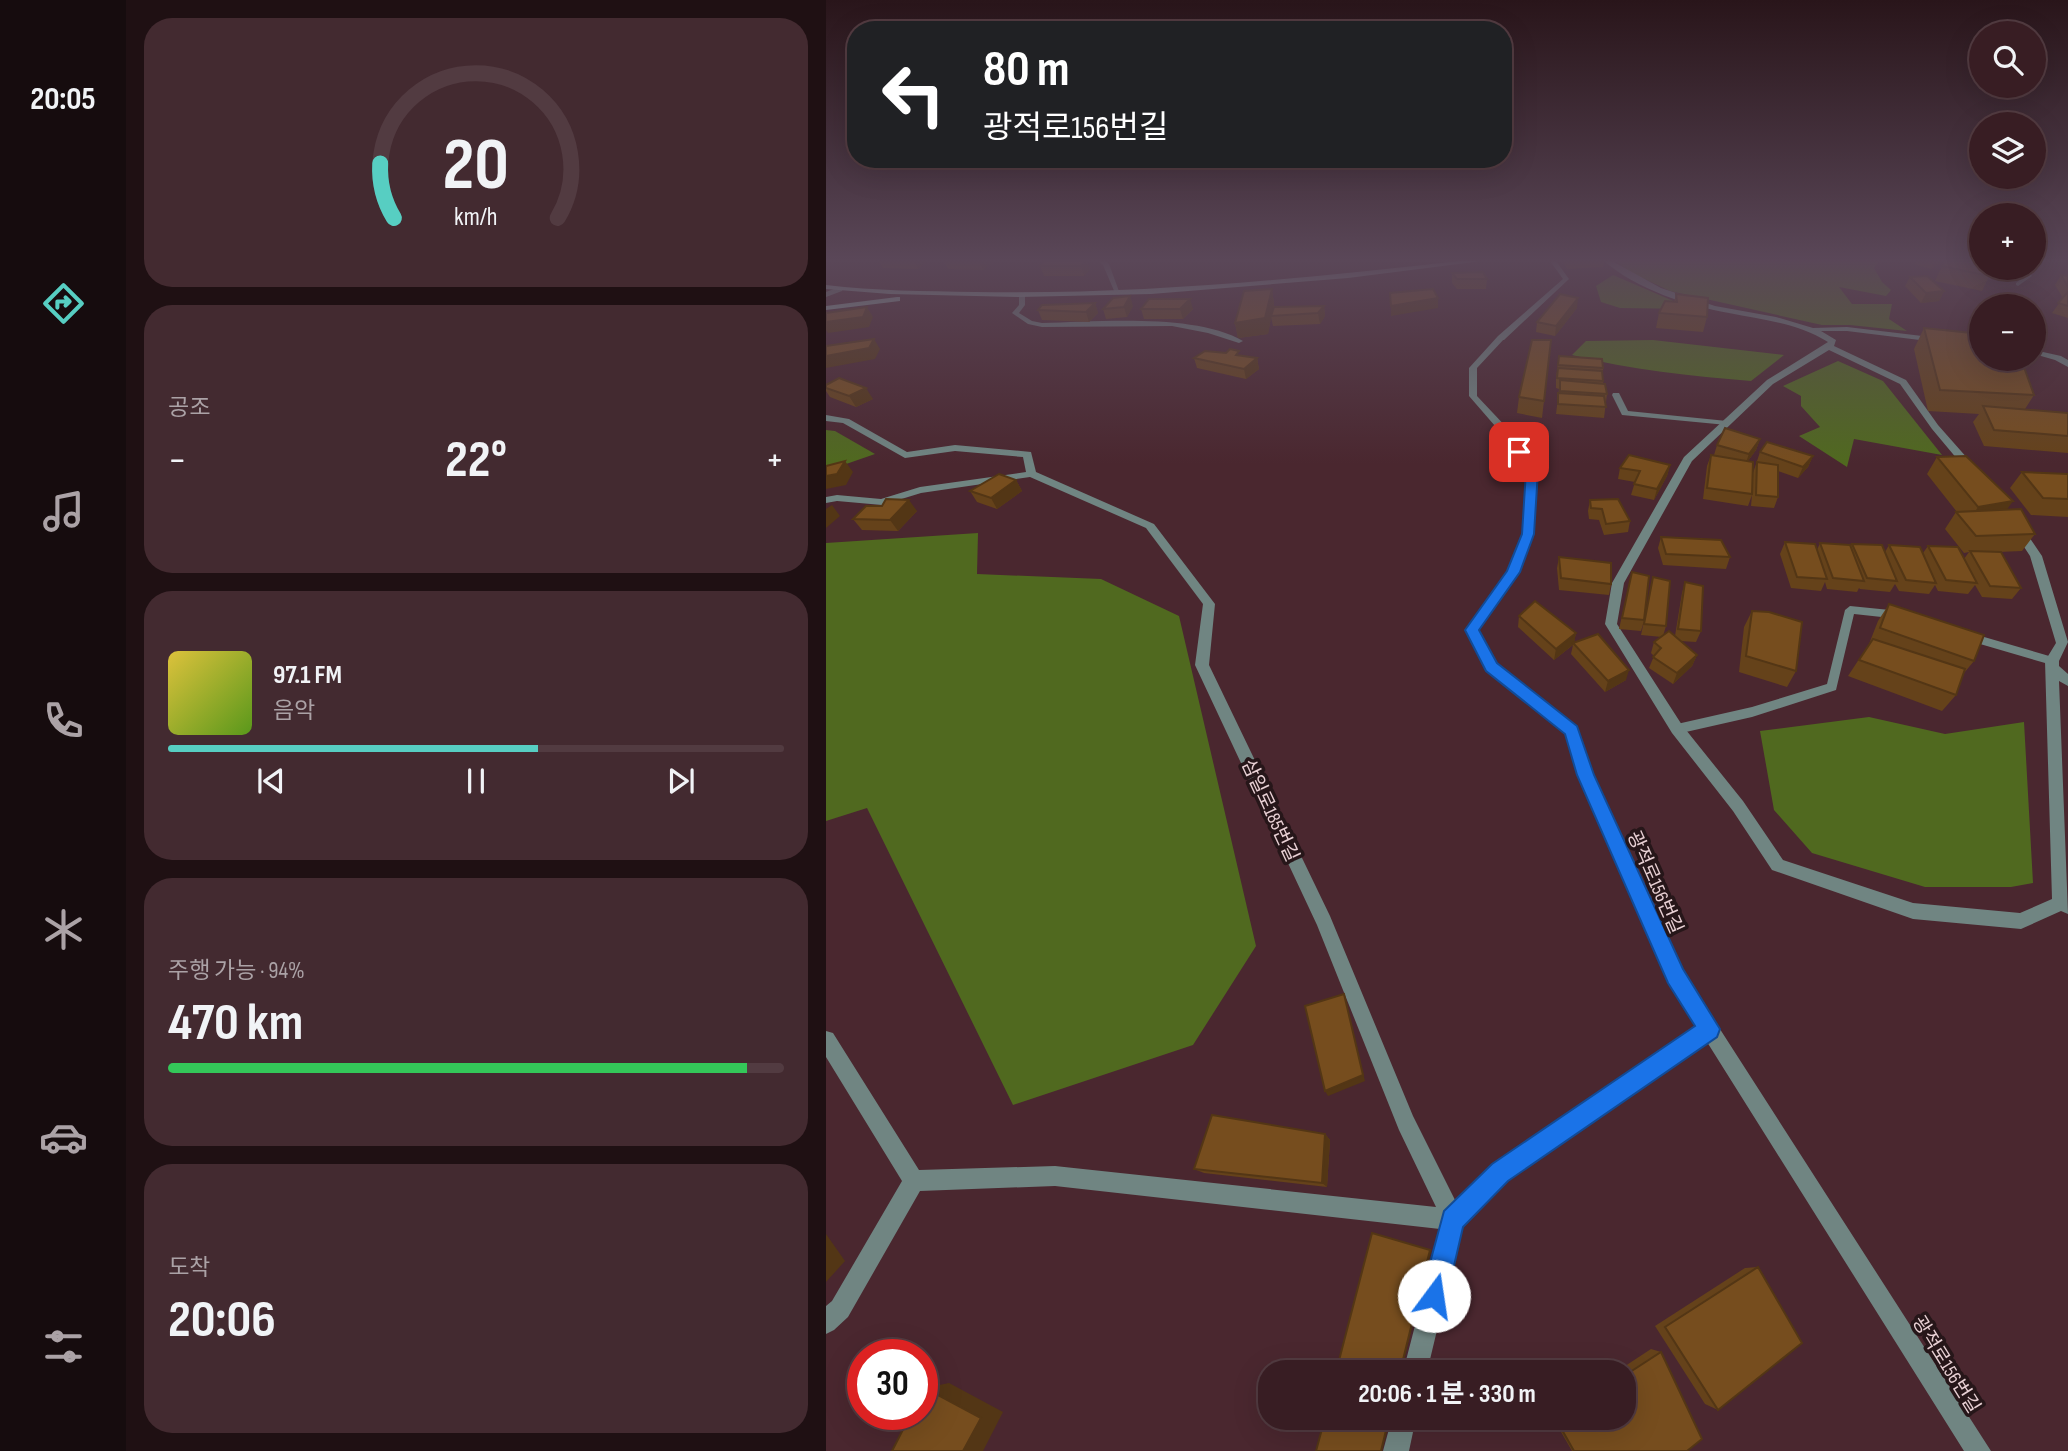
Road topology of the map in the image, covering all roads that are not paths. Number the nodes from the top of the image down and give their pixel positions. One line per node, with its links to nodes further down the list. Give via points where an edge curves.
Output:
1 (1197, 329): 6 (lane)
2 (1512, 329): 5 (lane)
3 (1812, 329): 4 (street)
4 (1816, 330): 7 (street, via 1847,329); 8 (street, via 1833,342)
5 (1502, 338): 24 (street, 광적로156번길, via 1473,368 1473,396 1506,432 1532,471 1528,534 1513,572 1472,630 1492,667 1572,731 1586,775 1676,976)
6 (1239, 341)
7 (1944, 341)
8 (1828, 346): 13 (street, via 1770,382); 15 (street, via 1903,382)
9 (2046, 355): 10 (street)
10 (2068, 363)
11 (1616, 395): 13 (lane, via 1625,414)
12 (826, 418): 14 (street, 삼일로185번길, via 846,421 905,455 955,448 1028,454)
13 (1727, 424): 22 (street, via 1688,459 1618,583 1611,624)
14 (1031, 474): 16 (street, via 920,490 882,502); 27 (street, 삼일로185번길, via 1150,526 1209,604 1202,666 1324,922 1406,1123)
15 (1978, 476)
16 (826, 500)
17 (2009, 516): 20 (street, via 2036,556 2062,643)
18 (1915, 616): 22 (lane, via 1850,610 1832,687)
19 (1952, 629): 20 (lane)
20 (2052, 664): 21 (street); 23 (street)
21 (2068, 681)
22 (1677, 729): 23 (street, via 1778,865 1913,911 2021,921)
23 (2064, 904)
24 (1709, 1029): 27 (street, via 1500,1172); 32 (street, 광적로156번길)
25 (826, 1040): 26 (street)
26 (914, 1181): 27 (street, via 1055,1176); 28 (street, via 840,1310)
27 (1452, 1220): 29 (street)
28 (826, 1322)
29 (1418, 1360)
30 (1401, 1430): 31 (street)
31 (1396, 1451)
32 (1978, 1451)

